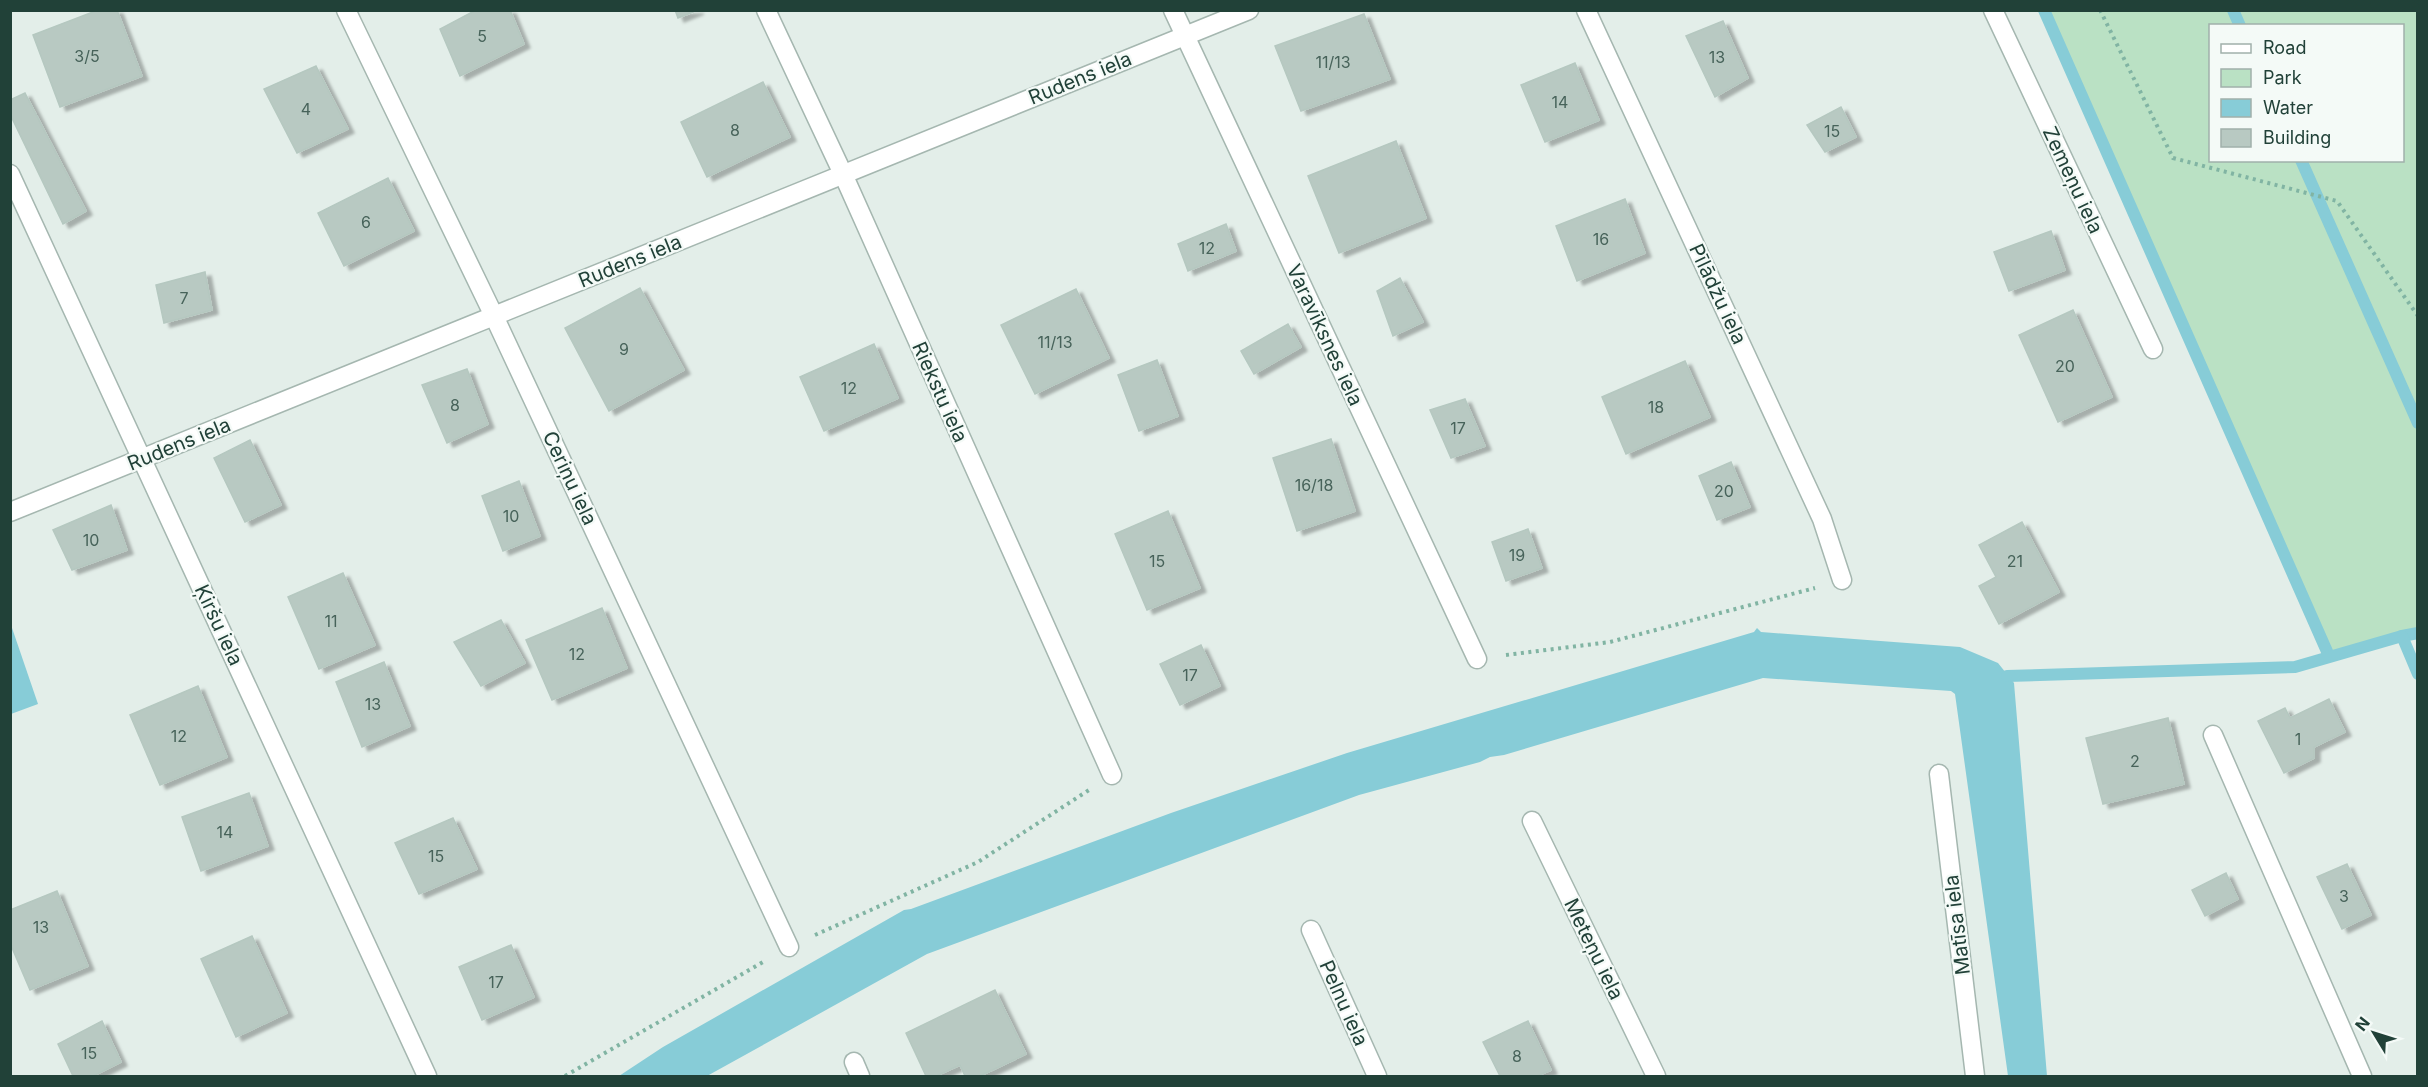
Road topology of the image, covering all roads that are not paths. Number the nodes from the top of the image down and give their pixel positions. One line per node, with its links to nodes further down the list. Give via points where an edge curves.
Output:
1 (346, 10): 10 (street, Ceriņu iela)
2 (766, 10): 9 (street, Riekstu iela)
3 (1173, 10): 7 (street, Varavīksnes iela)
4 (1249, 10): 7 (street, Rudens iela)
5 (1586, 10): 14 (street, Pīlādžu iela, via 1822,519)
6 (1993, 10): 11 (street, Zemeņu iela)
7 (1185, 36): 9 (street, Rudens iela); 15 (street, Varavīksnes iela)
8 (10, 174): 12 (street, Ķiršu iela)
9 (843, 174): 10 (street, Rudens iela); 18 (street, Riekstu iela)
10 (494, 316): 12 (street, Rudens iela); 21 (street, Ceriņu iela)
11 (2153, 349)
12 (142, 460): 13 (street, Rudens iela); 22 (street, Ķiršu iela)
13 (10, 512)
14 (1842, 580)
15 (1477, 659)
16 (2213, 735): 26 (street)
17 (1939, 774): 25 (street, Matīsa iela)
18 (1112, 775)
19 (1532, 821): 24 (street, Meteņu iela)
20 (1311, 930): 23 (street, Pelnu iela)
21 (789, 947)
22 (427, 1077)
23 (1377, 1077)
24 (1656, 1077)
25 (1975, 1077)
26 (2362, 1077)

